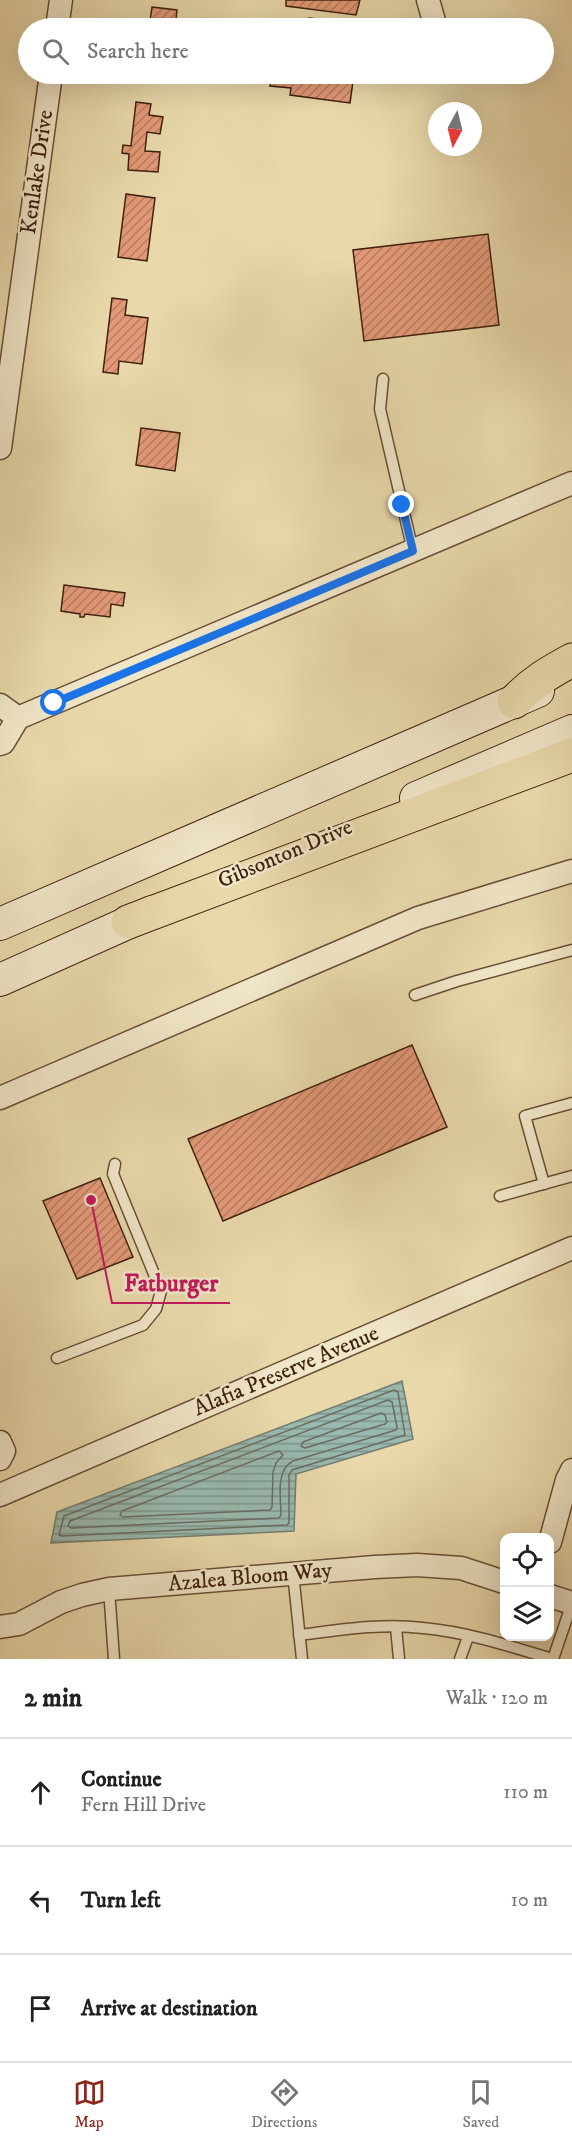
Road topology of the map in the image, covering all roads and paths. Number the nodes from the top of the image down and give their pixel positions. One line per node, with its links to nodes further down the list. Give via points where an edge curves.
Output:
1 (61, 0): 3 (street)
2 (428, 0): 4 (street)
3 (58, 18)
4 (433, 18)
5 (50, 84): 7 (street, Kenlake Drive)
6 (383, 379): 9 (lane, via 380,409)
7 (0, 448)
8 (572, 483): 9 (street)
9 (413, 551): 13 (street)
10 (572, 660): 12 (highway, via 544,675)
11 (572, 676): 12 (main road)
12 (514, 702): 19 (main road)
13 (9, 712): 15 (street)
14 (572, 731): 18 (main road, Gibsonton Drive)
15 (0, 744)
16 (572, 755): 18 (highway)
17 (572, 871): 23 (street, via 418,918)
18 (128, 922): 21 (main road, Gibsonton Drive)
19 (0, 924)
20 (572, 950): 22 (lane)
21 (0, 980)
22 (415, 995)
23 (0, 1098)
24 (572, 1103): 27 (lane, via 525,1116)
25 (115, 1164): 30 (lane, via 113,1174 161,1291 156,1310 143,1325)
26 (572, 1176): 27 (lane)
27 (544, 1184): 28 (lane)
28 (500, 1196)
29 (572, 1248): 34 (street, Alafia Preserve Avenue)
30 (57, 1358)
31 (0, 1442): 32 (street, via 4,1451)
32 (0, 1460)
33 (572, 1470): 35 (street)
34 (0, 1495)
35 (552, 1533)
36 (293, 1573): 37 (street, Azalea Bloom Way, via 417,1565 461,1568); 38 (street, Azalea Bloom Way); 43 (lane)
37 (500, 1581)
38 (109, 1589): 41 (street, Azalea Bloom Way, via 61,1602 19,1624); 45 (lane)
39 (554, 1598): 40 (street)
40 (572, 1603): 49 (lane)
41 (0, 1627)
42 (396, 1627): 43 (lane); 44 (lane); 47 (lane)
43 (299, 1635): 46 (lane)
44 (468, 1636): 48 (lane); 49 (lane)
45 (114, 1659)
46 (302, 1659)
47 (399, 1659)
48 (460, 1659)
49 (552, 1659)

